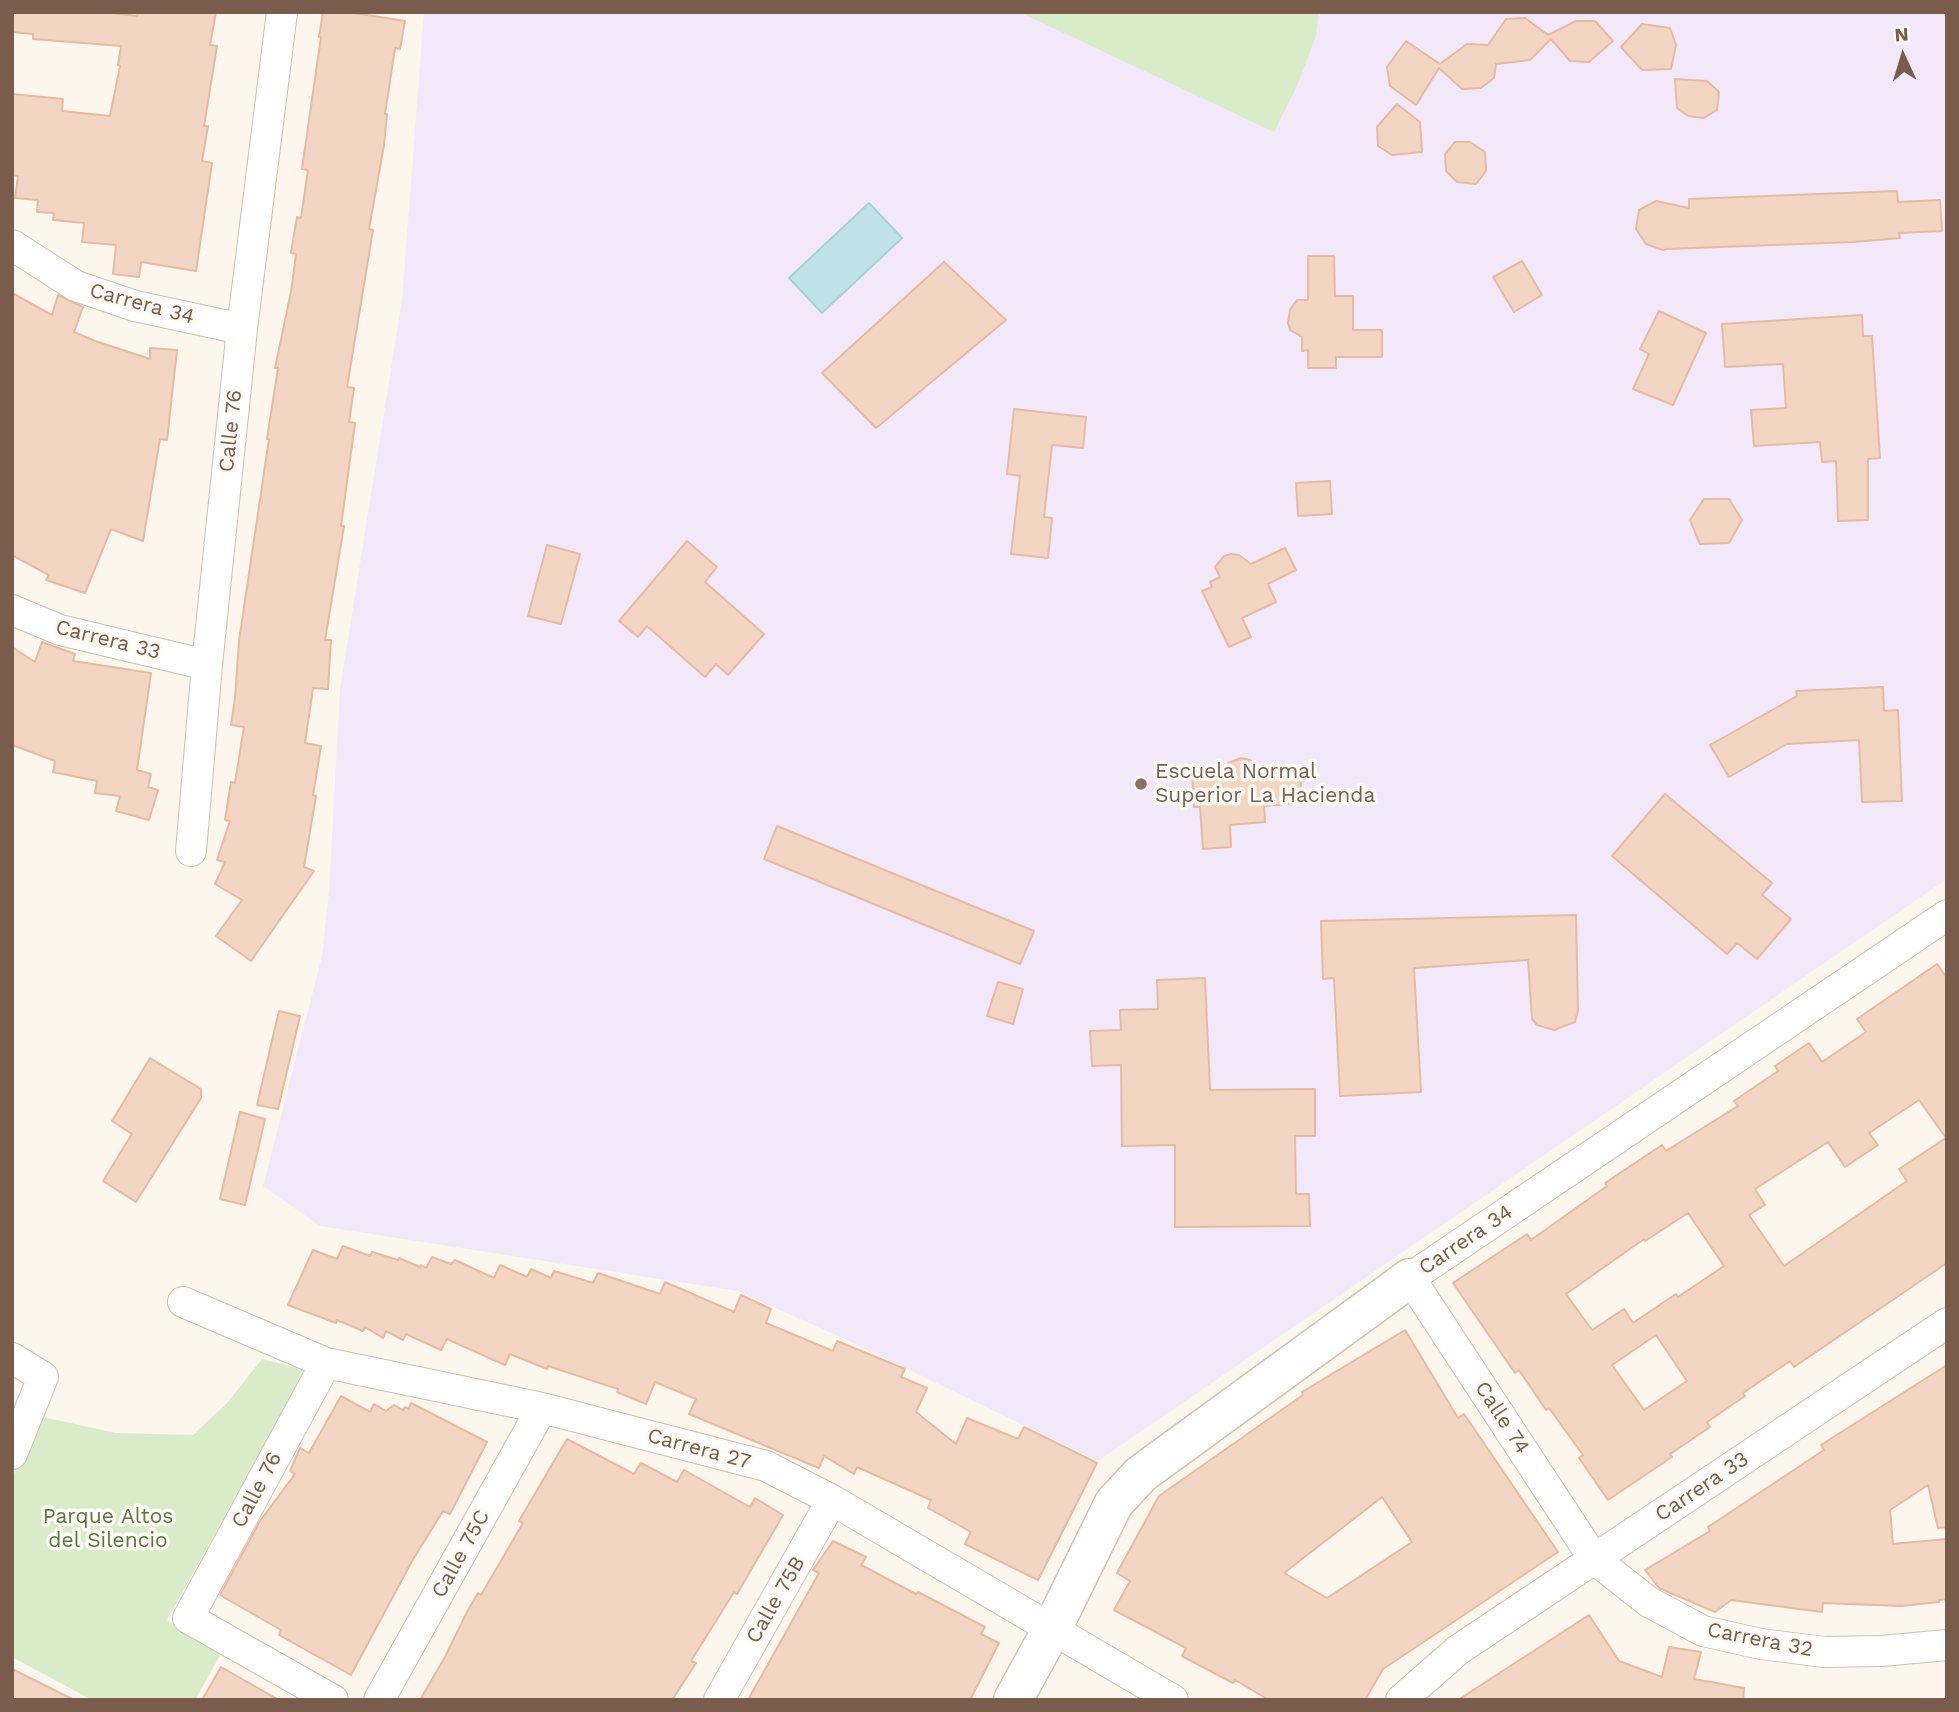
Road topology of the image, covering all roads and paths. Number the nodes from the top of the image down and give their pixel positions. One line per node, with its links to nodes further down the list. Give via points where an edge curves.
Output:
1 (282, 12): 3 (street, Calle 76)
2 (12, 246): 3 (street, Carrera 34, via 76,286 135,306)
3 (242, 329): 5 (street, Calle 76)
4 (12, 610): 5 (street, Carrera 33, via 60,629)
5 (207, 665): 6 (street, Calle 76)
6 (191, 851)
7 (1947, 915): 8 (street, Carrera 34)
8 (1410, 1278): 16 (street, Calle 74); 17 (street, Carrera 34, via 1141,1474 1114,1503)
9 (183, 1302): 12 (street, Carrera 27)
10 (1947, 1323): 16 (street, Carrera 33)
11 (12, 1359): 14 (street, via 43,1377)
12 (326, 1363): 13 (street, Carrera 27); 19 (street, Calle 76, via 188,1618)
13 (542, 1408): 15 (street, Carrera 27, via 766,1466); 20 (street, Calle 75C)
14 (12, 1454)
15 (832, 1500): 17 (street, Carrera 27); 21 (street, Calle 75B)
16 (1594, 1559): 18 (street, Carrera 32, via 1649,1602 1703,1631 1824,1652); 24 (street, Carrera 33, via 1458,1650)
17 (1052, 1629): 22 (street, Carrera 34); 23 (street, Carrera 27)
18 (1947, 1645)
19 (333, 1700)
20 (379, 1700)
21 (719, 1700)
22 (1013, 1700)
23 (1173, 1700)
24 (1401, 1700)

